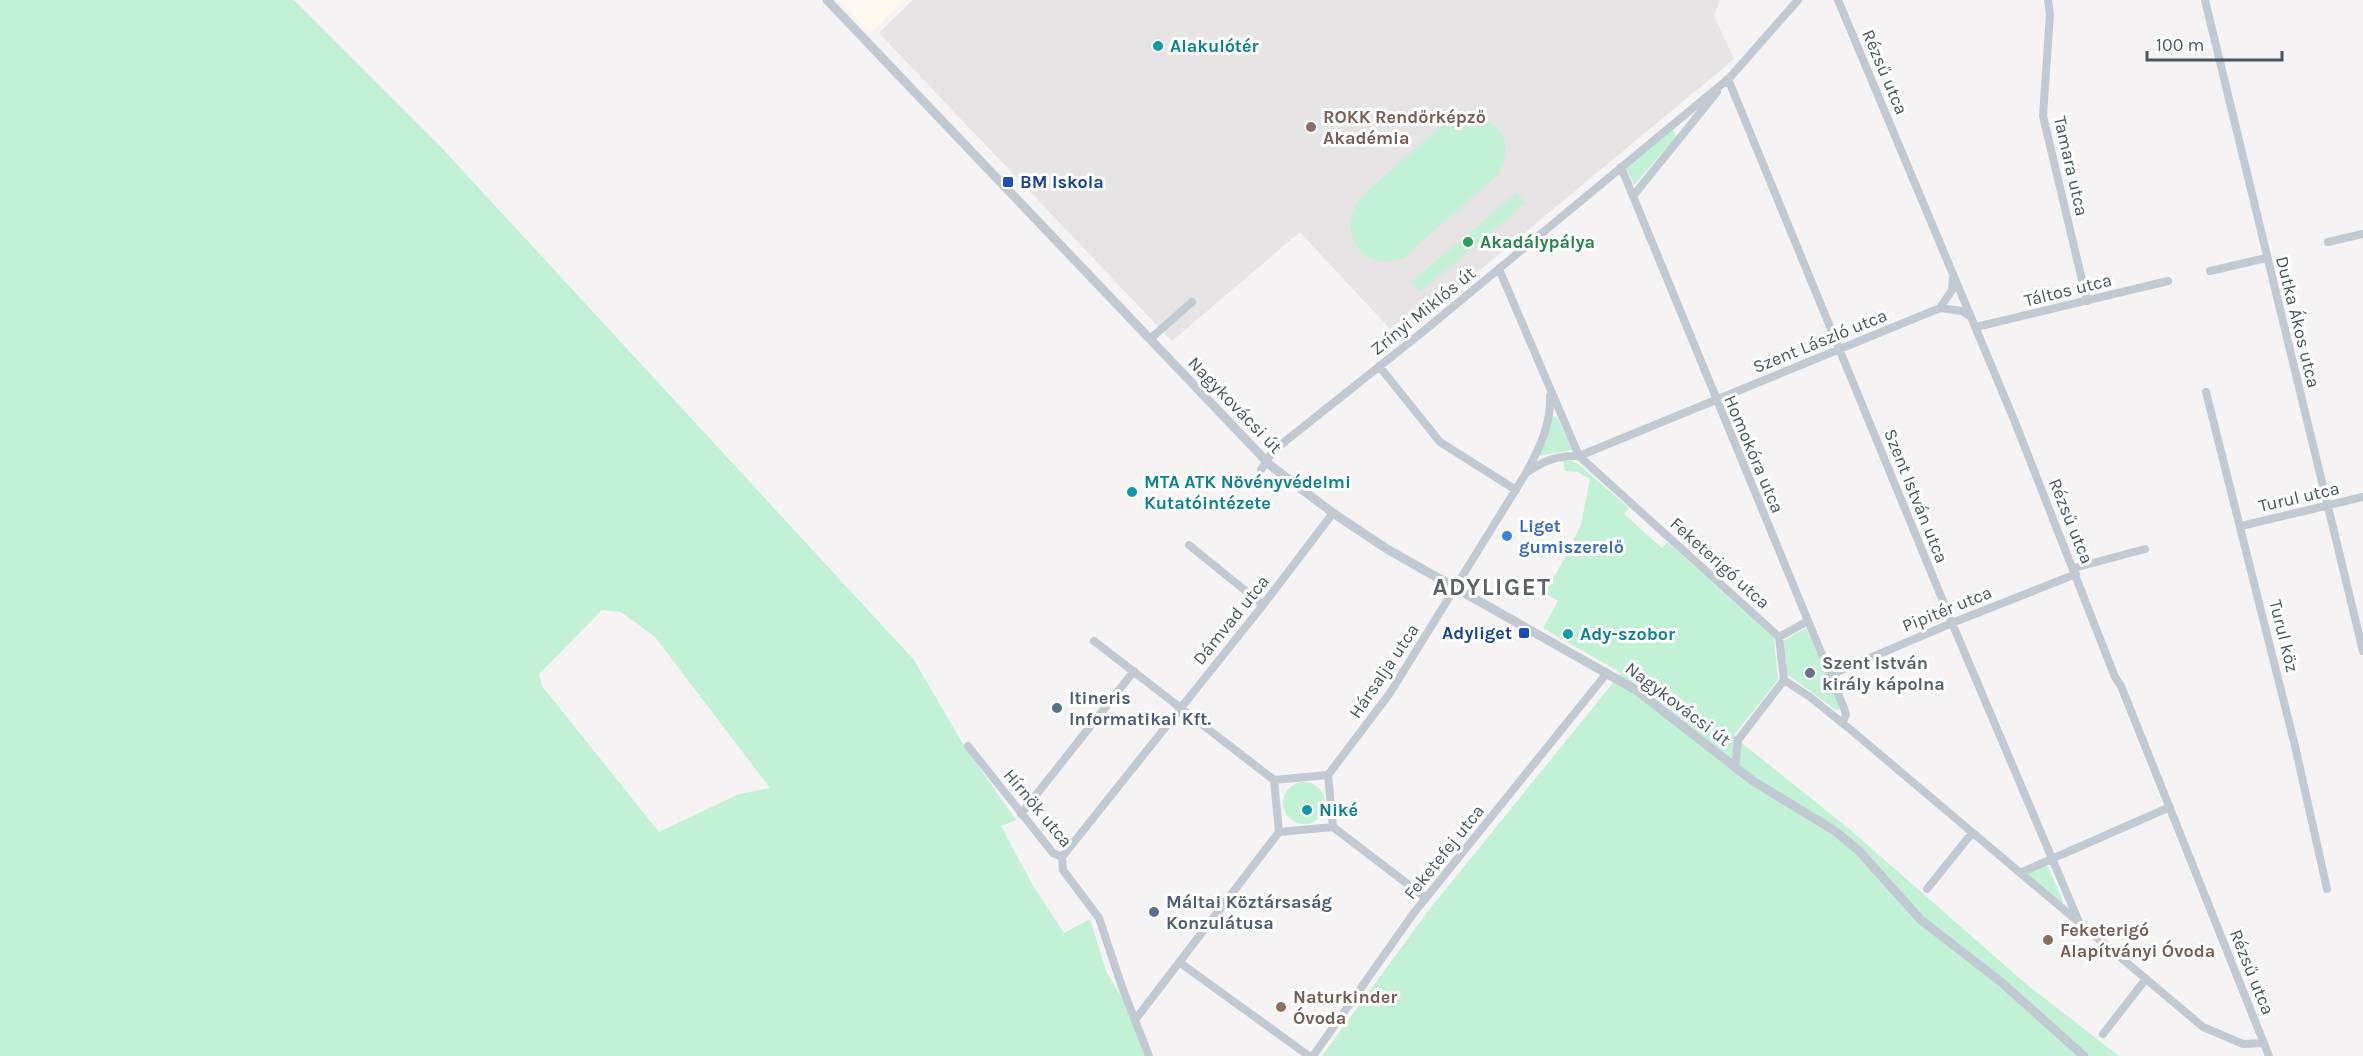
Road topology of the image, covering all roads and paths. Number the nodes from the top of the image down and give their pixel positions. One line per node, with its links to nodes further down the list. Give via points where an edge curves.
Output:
1 (827, 0): 21 (street, Nagykovácsi út)
2 (1798, 0): 6 (street, Zrínyi Miklós út)
3 (1838, 0): 12 (street, Rézsű utca)
4 (2048, 0): 16 (street, Tamara utca, via 2043,116)
5 (2205, 0): 11 (street, Dutka Ákos utca)
6 (1728, 79): 7 (street, Zrínyi Miklós út); 8 (street, Zrínyi Miklós út); 22 (street, Szent István utca)
7 (1621, 167): 8 (street, Homokóra utca); 13 (street, Zrínyi Miklós út)
8 (1633, 195): 26 (street, Homokóra utca)
9 (2363, 234): 10 (street)
10 (2328, 242)
11 (2266, 258): 14 (street); 32 (street, Dutka Ákos utca)
12 (1951, 266): 18 (street, via 1952,290); 19 (street, Rézsű utca)
13 (1499, 269): 23 (street, Zrínyi Miklós út); 24 (street, Feketerigó utca)
14 (2210, 271)
15 (2168, 281): 16 (street, Táltos utca)
16 (2087, 301): 20 (street, Táltos utca)
17 (1192, 302): 21 (street)
18 (1940, 308): 19 (street, via 1962,311); 22 (street, Szent László utca)
19 (1972, 318): 20 (street, Rézsű utca)
20 (1976, 327): 37 (street, Rézsű utca)
21 (1150, 339): 28 (street, Nagykovácsi út)
22 (1839, 349): 26 (street, Szent László utca); 41 (street, Szent István utca)
23 (1379, 366): 28 (street, Zrínyi Miklós út, via 1274,451); 30 (street, via 1440,442)
24 (1550, 390): 27 (street, Feketerigó utca); 29 (street, Hársalja utca, via 1547,429)
25 (2206, 392): 34 (street, Turul köz)
26 (1715, 400): 27 (street, Szent László utca); 40 (street, Homokóra utca)
27 (1579, 456): 29 (street, Szent László utca, via 1554,457); 42 (street, Feketerigó utca)
28 (1263, 466): 33 (street, Nagykovácsi út)
29 (1526, 473): 30 (street, Hársalja utca)
30 (1516, 490): 38 (street, Hársalja utca)
31 (2363, 497): 32 (street, Turul utca)
32 (2328, 506): 34 (street, Turul utca); 44 (street, Dutka Ákos utca)
33 (1333, 513): 38 (street, Nagykovácsi út, via 1387,549); 39 (street, Dámvad utca)
34 (2241, 526): 64 (street, Turul köz)
35 (1189, 545): 39 (street)
36 (2145, 549): 37 (street)
37 (2075, 571): 41 (street, Pipitér utca); 55 (street, Rézsű utca)
38 (1458, 585): 46 (street, Nagykovácsi út); 53 (street, Hársalja utca, via 1390,693)
39 (1263, 605): 49 (street, Dámvad utca)
40 (1808, 621): 42 (street); 47 (street, Homokóra utca)
41 (1952, 623): 47 (street, Pipitér utca); 61 (street, Szent István utca)
42 (1779, 637): 48 (street)
43 (1094, 641): 45 (street)
44 (2363, 651)
45 (1134, 671): 49 (street); 56 (street)
46 (1607, 673): 52 (street, Nagykovácsi út, via 1645,697); 65 (street, Feketefej utca)
47 (1830, 675): 50 (street, Homokóra utca, via 1846,715)
48 (1784, 680): 50 (street); 52 (street, via 1738,740)
49 (1181, 707): 54 (street); 60 (street, Dámvad utca)
50 (1842, 723): 59 (street)
51 (968, 746): 56 (street, Hírnök utca)
52 (1735, 768): 74 (street, Nagykovácsi út, via 1846,839 1921,920 2001,982)
53 (1328, 775): 54 (street); 57 (street)
54 (1274, 780): 58 (street)
55 (2170, 807): 61 (street); 71 (street, Rézsű utca)
56 (1021, 814): 60 (street, Hírnök utca, via 1053,852)
57 (1333, 826): 58 (street); 65 (street)
58 (1279, 832): 67 (street)
59 (1972, 833): 62 (street); 63 (street)
60 (1062, 857): 69 (street, Hírnök utca, via 1063,870 1100,918)
61 (2051, 859): 62 (street); 66 (street, Szent István utca)
62 (2020, 873): 66 (street)
63 (1927, 889)
64 (2327, 890)
65 (1426, 898): 73 (street, Feketefej utca)
66 (2079, 923): 68 (street)
67 (1179, 962): 69 (street); 73 (street)
68 (2145, 980): 70 (street); 71 (street, via 2203,1027 2243,1044)
69 (1135, 1020): 72 (street, Hírnök utca)
70 (2103, 1034)
71 (2264, 1043): 75 (street, Rézsű utca)
72 (1149, 1056)
73 (1311, 1056)
74 (2084, 1056)
75 (2269, 1056)

